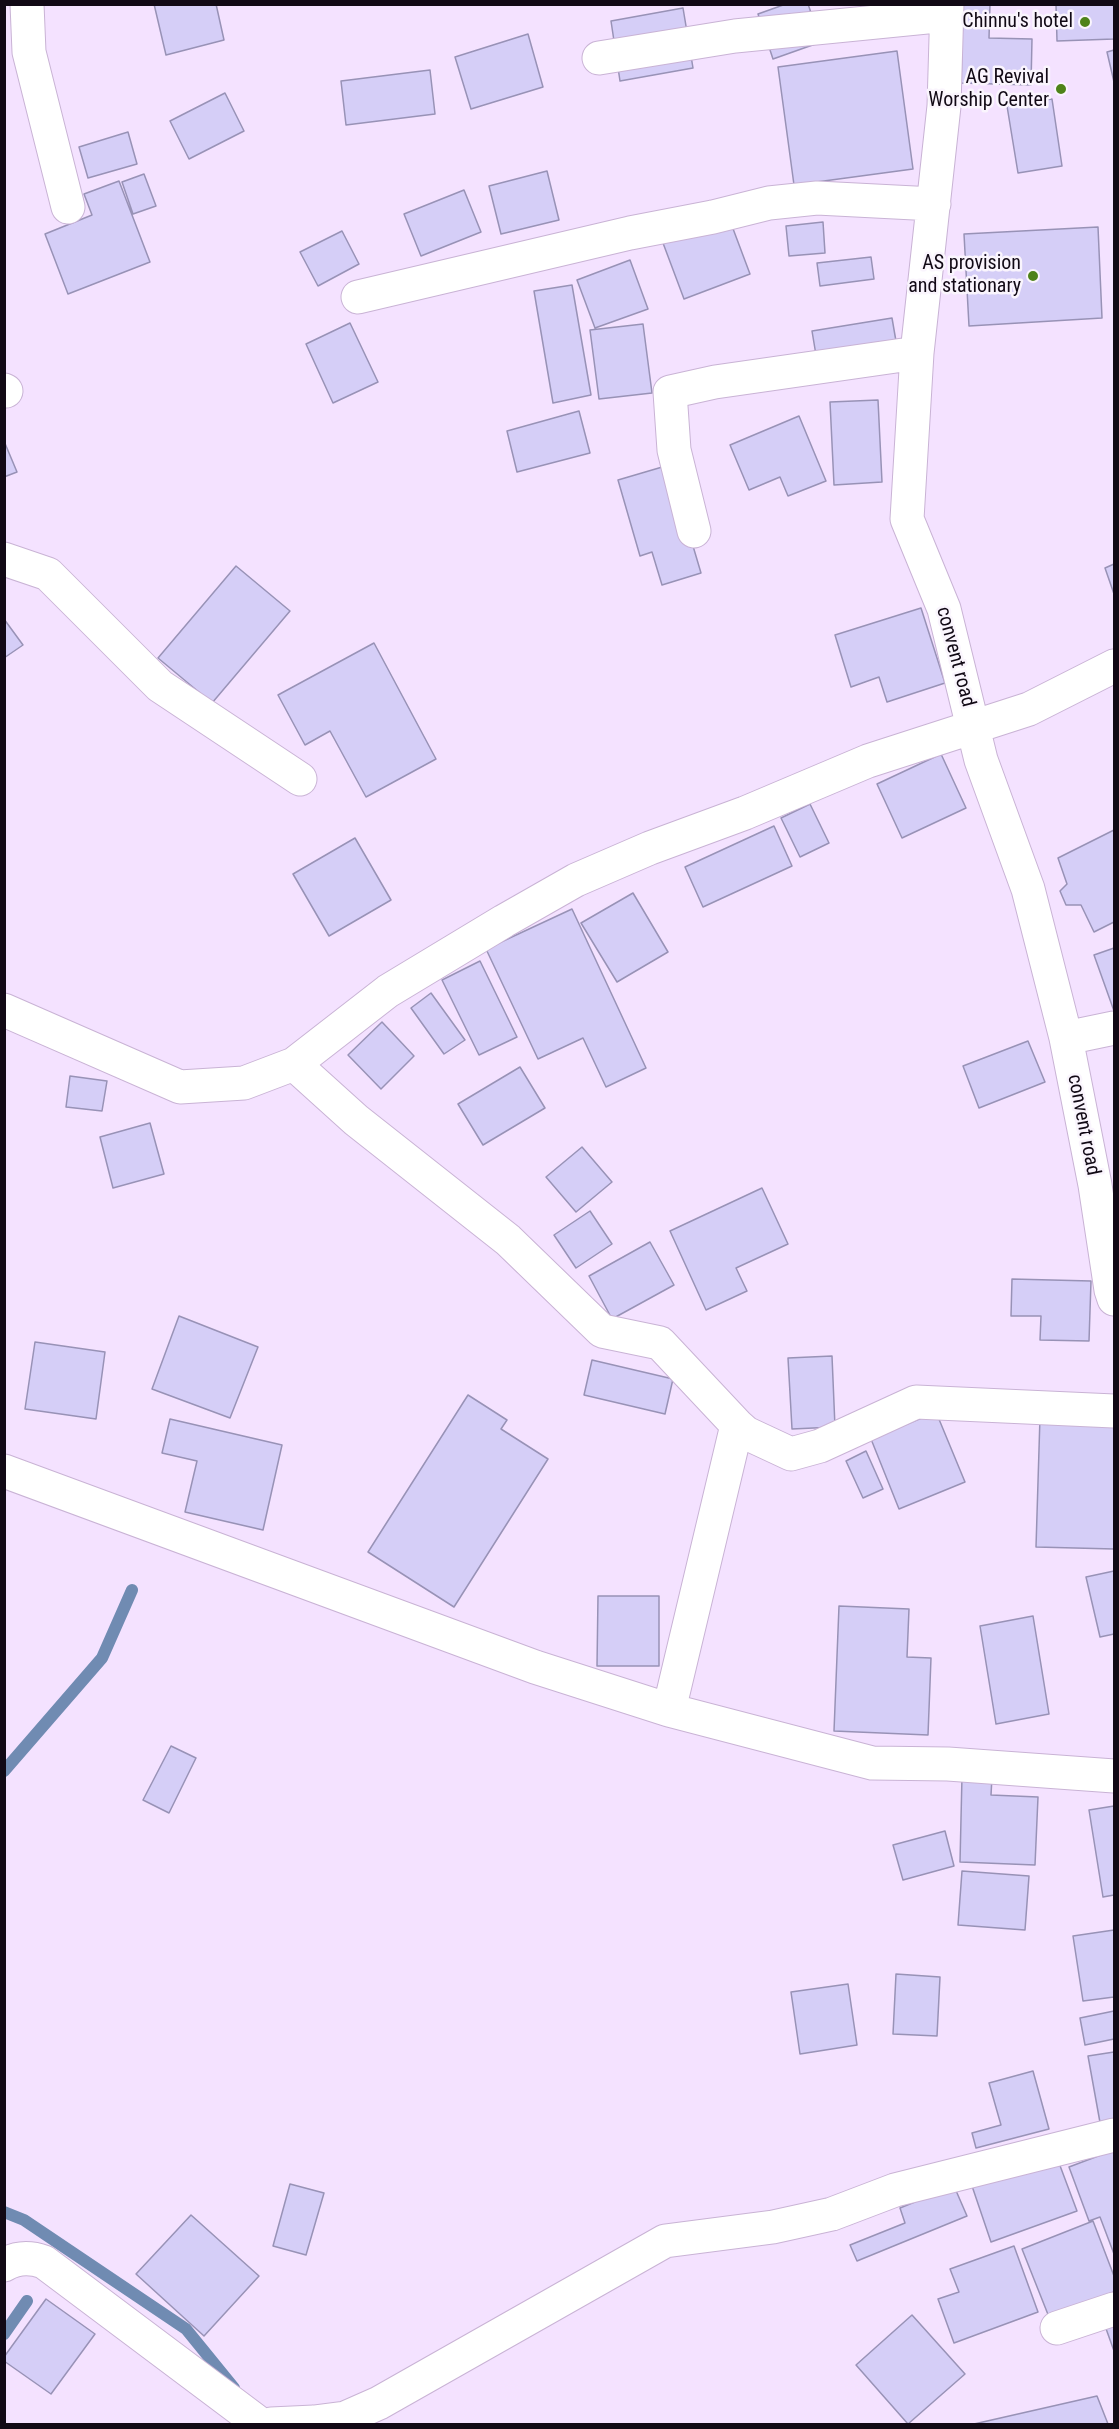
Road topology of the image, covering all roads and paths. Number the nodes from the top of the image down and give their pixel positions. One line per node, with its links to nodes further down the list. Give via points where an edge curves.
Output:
1 (27, 4): 5 (street, via 29,52)
2 (947, 10): 3 (street, via 735,36); 4 (street, convent road, via 944,106)
3 (599, 58)
4 (934, 204): 6 (street, via 817,198 768,203); 7 (street, convent road)
5 (68, 207)
6 (358, 297)
7 (917, 353): 8 (street, via 670,392 674,450); 11 (street, convent road, via 907,519 944,609)
8 (694, 531)
9 (4, 559): 12 (street, via 48,574 160,686)
10 (1114, 666): 11 (street, via 1029,710)
11 (974, 728): 15 (street, convent road, via 981,760 1028,889); 16 (street, via 868,761 576,880 388,991)
12 (300, 778)
13 (4, 1010): 16 (street, via 180,1087 244,1083)
14 (1114, 1028): 15 (street)
15 (1066, 1038): 17 (street, convent road)
16 (294, 1064): 20 (street, via 356,1120 508,1240 602,1330 660,1343)
17 (1105, 1181): 18 (street, convent road)
18 (1114, 1299)
19 (1114, 1411): 20 (street, via 916,1402 820,1446 791,1454)
20 (736, 1425): 22 (street)
21 (4, 1471): 22 (street, via 535,1667)
22 (669, 1710): 23 (street, via 872,1763 948,1764)
23 (1114, 1776)
24 (1114, 2135): 29 (street, via 895,2190 832,2214 773,2227 665,2241 379,2403 345,2418)
25 (4, 2265): 28 (street, via 24,2258 44,2262)
26 (1114, 2309): 27 (street)
27 (1057, 2328)
28 (260, 2424)
29 (272, 2424)

